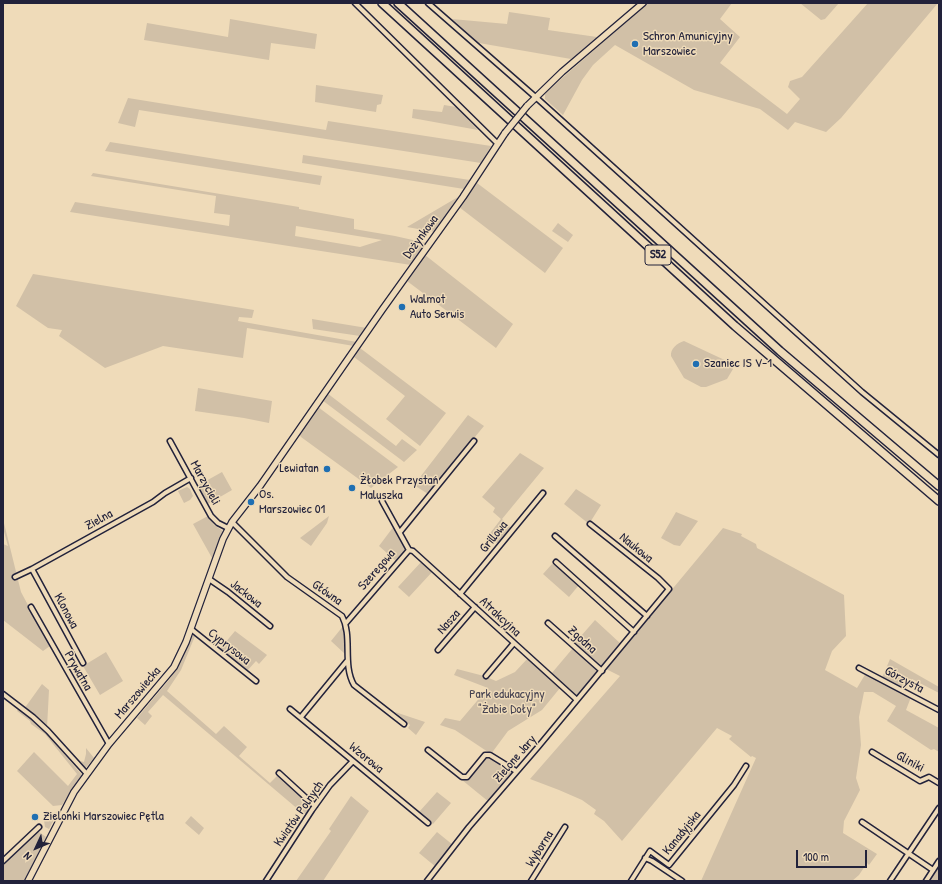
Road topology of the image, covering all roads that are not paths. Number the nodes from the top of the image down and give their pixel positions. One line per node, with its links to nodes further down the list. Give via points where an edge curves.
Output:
1 (354, 3): 7 (street)
2 (382, 3): 15 (highway, S52, via 735,326)
3 (398, 3): 12 (highway, S52, via 764,337)
4 (428, 3): 6 (street)
5 (643, 3): 6 (street, Dożynkowa)
6 (535, 97): 7 (street, Dożynkowa, bridge); 10 (street, via 862,392)
7 (498, 144): 16 (street, Dożynkowa)
8 (170, 441): 11 (street, Marzycieli)
9 (474, 441): 20 (street)
10 (939, 454)
11 (191, 478): 19 (street, Marzycieli, via 211,516); 24 (street, Zielna)
12 (939, 486)
13 (543, 493): 28 (street, Grillowa)
14 (382, 501): 20 (street)
15 (939, 501)
16 (243, 507): 17 (street, Marszowiecka)
17 (232, 522): 19 (street, Marszowiecka); 32 (street, Główna, via 287,577 342,616)
18 (590, 524): 27 (street, Naukowa)
19 (228, 528): 26 (street, Marszowiecka)
20 (400, 532): 22 (street)
21 (555, 536): 31 (street)
22 (409, 550): 28 (street, Atrakcyjna); 32 (street, Szeregowa)
23 (556, 562): 36 (street)
24 (32, 569): 25 (street, Zielna); 40 (street, Klonowa)
25 (15, 577)
26 (209, 579): 34 (street, Jackowa); 35 (street, Marszowiecka)
27 (669, 589): 31 (street, Zielone Jary)
28 (460, 594): 30 (street, Atrakcyjna)
29 (31, 607): 51 (street, Prywatna)
30 (475, 607): 37 (street, Atrakcyjna); 38 (street, Nasza)
31 (647, 616): 36 (street, Zielone Jary)
32 (346, 623): 39 (street, Główna)
33 (548, 623): 42 (street, Zgodna)
34 (270, 626)
35 (191, 629): 44 (street, Cyprysowa); 51 (street, Marszowiecka, via 174,667)
36 (634, 632): 42 (street, Zielone Jary)
37 (514, 643): 43 (street); 46 (street, Atrakcyjna)
38 (438, 650)
39 (347, 661): 49 (street); 50 (street, Główna, via 349,676 354,685)
40 (83, 663)
41 (859, 668): 48 (street, Górzysta)
42 (602, 671): 46 (street, Zielone Jary)
43 (486, 676)
44 (256, 681)
45 (3, 694): 57 (street, via 33,717)
46 (577, 700): 56 (street, Zielone Jary)
47 (290, 709): 49 (street, Wzorowa)
48 (939, 710)
49 (301, 717): 54 (street, Wzorowa)
50 (404, 724)
51 (109, 744): 57 (street, Marszowiecka)
52 (428, 750): 56 (street, via 462,777 467,777 485,755 490,755)
53 (872, 752): 59 (street, Gliniki, via 920,782 929,777)
54 (353, 761): 60 (street, Kwiatów Polnych, via 330,785); 63 (street, Wzorowa)
55 (746, 766): 67 (street, Kanadyjska, via 734,785 669,866 650,851)
56 (516, 771): 74 (street, Zielone Jary)
57 (87, 774): 72 (street, Marszowiecka, via 70,798)
58 (279, 774): 60 (street)
59 (939, 783)
60 (315, 806): 73 (street, Kwiatów Polnych)
61 (939, 808): 66 (street)
62 (862, 822): 66 (street)
63 (428, 823)
64 (39, 827): 68 (street)
65 (565, 827): 75 (street, Wyborna)
66 (909, 854): 70 (street); 77 (street)
67 (645, 858): 71 (street, Kanadyjska); 76 (street)
68 (3, 861)
69 (939, 861): 70 (street)
70 (933, 870): 78 (street)
71 (633, 880)
72 (28, 881)
73 (266, 881)
74 (427, 881)
75 (531, 881)
76 (682, 881)
77 (890, 881)
78 (926, 881)

